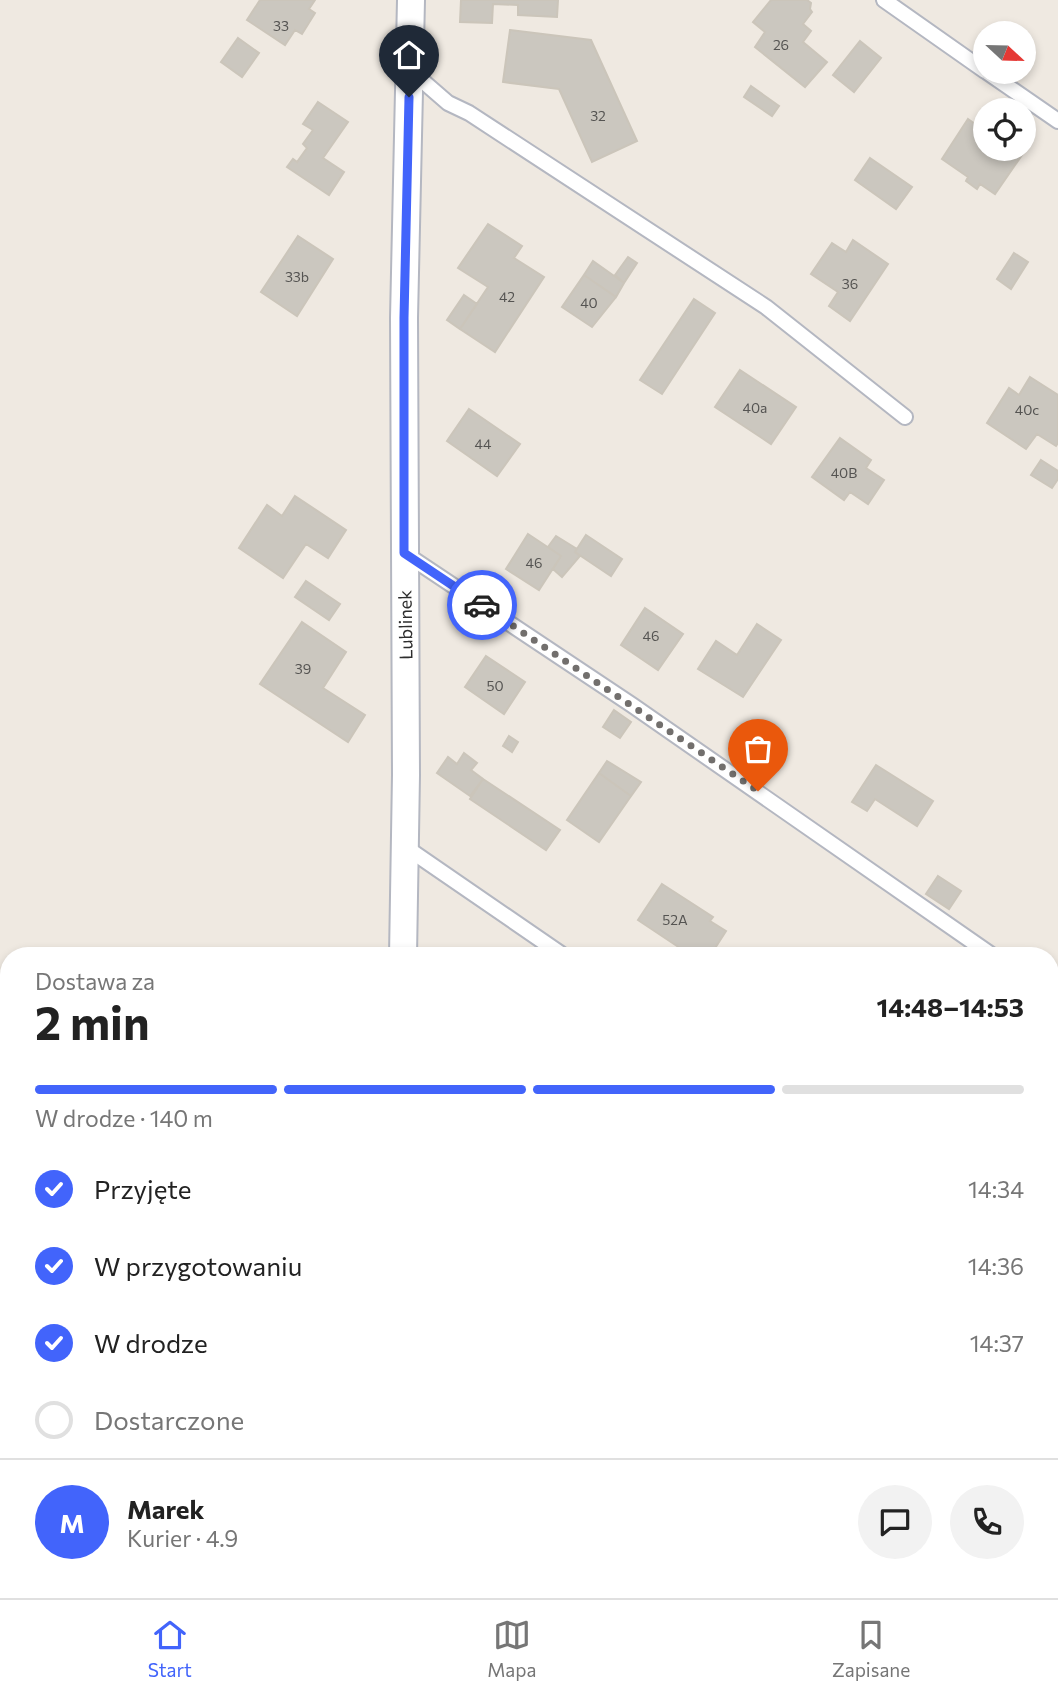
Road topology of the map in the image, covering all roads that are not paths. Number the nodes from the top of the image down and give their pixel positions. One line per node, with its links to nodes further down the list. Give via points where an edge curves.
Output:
1 (411, 0): 4 (street, Lublinek)
2 (884, 0): 3 (lane)
3 (973, 62)
4 (410, 70): 7 (lane, via 448,103 766,307); 8 (street, Lublinek)
5 (1005, 84): 6 (lane)
6 (1058, 121)
7 (905, 417)
8 (404, 553): 9 (street, Lublinek); 12 (lane)
9 (404, 846): 10 (street, Lublinek); 11 (lane)
10 (402, 947)
11 (551, 947)
12 (980, 947)

